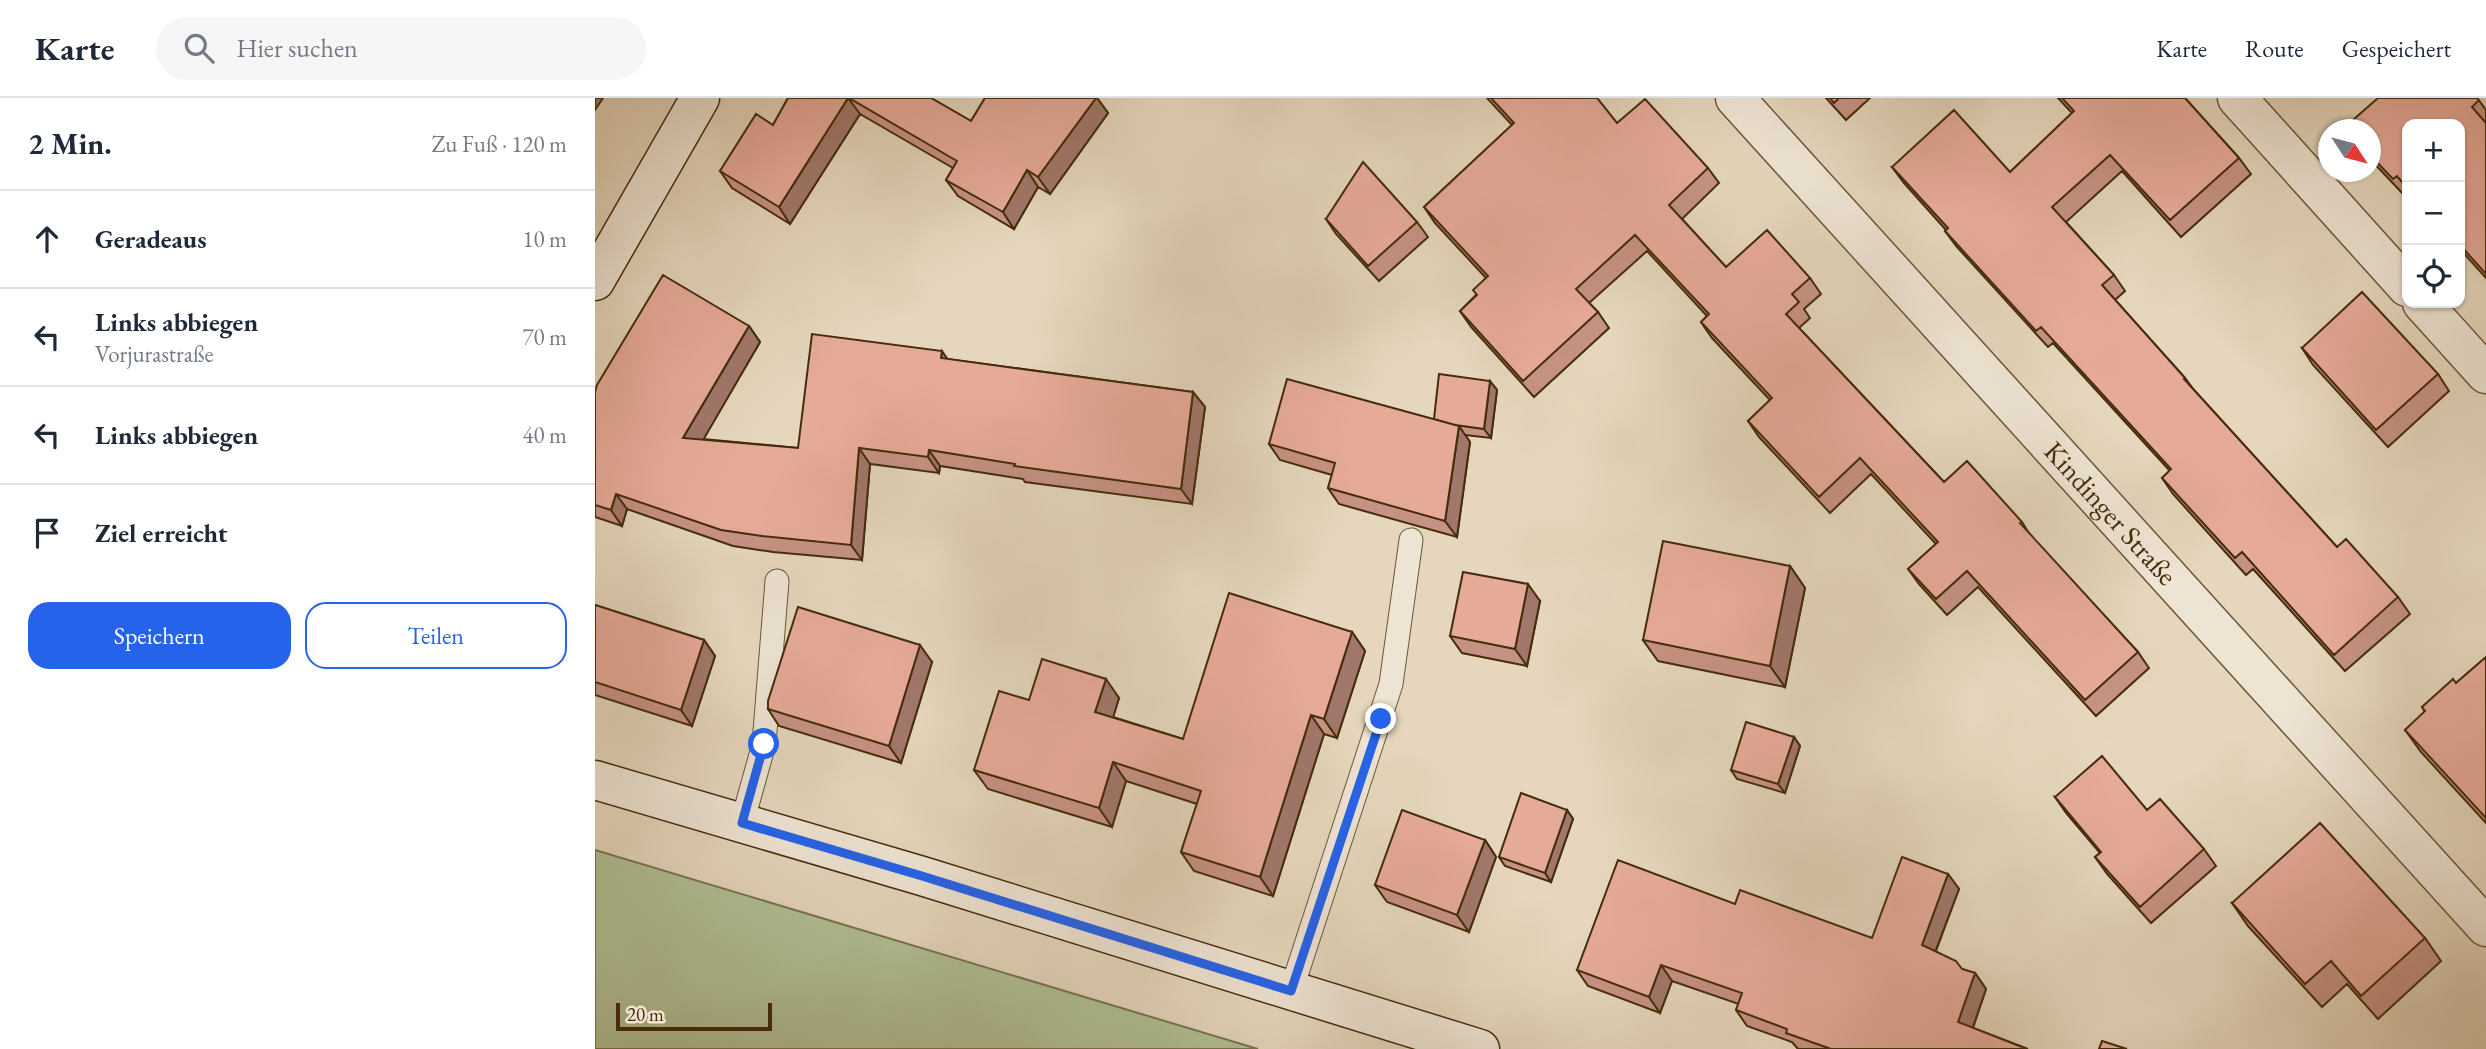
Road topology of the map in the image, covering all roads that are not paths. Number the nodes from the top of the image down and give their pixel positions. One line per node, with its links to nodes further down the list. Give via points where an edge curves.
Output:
1 (700, 98): 4 (street)
2 (1735, 98): 12 (street, Kindinger Straße)
3 (2237, 98): 5 (street)
4 (599, 266)
5 (2402, 281)
6 (2427, 308): 7 (street)
7 (2486, 374)
8 (1411, 540): 13 (lane, via 1391,684)
9 (778, 581): 11 (lane, via 764,744)
10 (595, 780): 11 (street)
11 (742, 823): 13 (street)
12 (2486, 927)
13 (1291, 991): 14 (street)
14 (1480, 1049)

